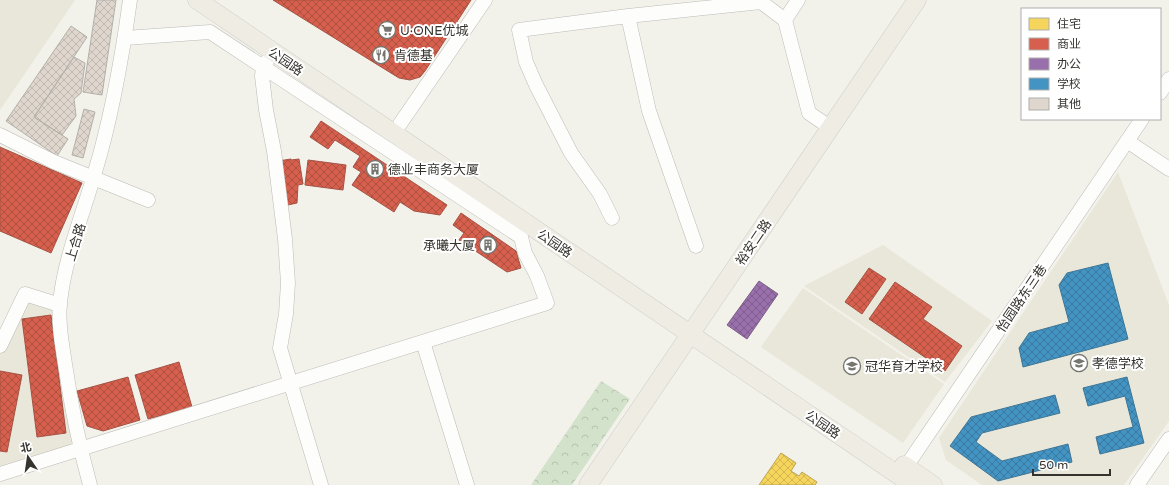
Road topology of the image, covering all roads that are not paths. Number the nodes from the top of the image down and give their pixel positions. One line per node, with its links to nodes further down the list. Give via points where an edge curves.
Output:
1 (130, 0): 11 (street, 上合路)
2 (197, 0): 12 (main road, 公园路)
3 (217, 0): 17 (main road, 公园路)
4 (485, 0): 17 (street)
5 (798, 0): 10 (street)
6 (905, 0): 18 (main road, 裕安二路)
7 (917, 0): 18 (main road, 裕安二路)
8 (760, 1): 9 (street); 10 (street)
9 (628, 16): 25 (street, via 518,30 526,62 536,86 571,153 600,194); 27 (street, via 649,111)
10 (785, 20): 18 (street, via 809,113)
11 (125, 38): 13 (street, via 210,32); 22 (street, 上合路, via 111,111)
12 (272, 51): 13 (street); 24 (main road, 公园路)
13 (264, 67): 26 (street); 32 (street, via 262,76 266,110 285,239 288,283 280,348)
14 (1169, 79): 15 (street)
15 (1161, 91)
16 (1141, 120): 20 (street, 怡园路东三巷)
17 (400, 124): 29 (main road, 公园路)
18 (827, 125): 29 (main road, 裕安二路)
19 (0, 135): 22 (street, via 54,162)
20 (1127, 141): 21 (street); 36 (street, 怡园路东三巷)
21 (1169, 169)
22 (94, 178): 23 (street); 28 (street, 上合路, via 62,284)
23 (148, 200)
24 (516, 216): 26 (street); 29 (main road, 公园路)
25 (612, 218)
26 (521, 237): 30 (street, via 525,253 547,303)
27 (696, 246)
28 (60, 305): 31 (street, via 25,294); 34 (street, 上合路, via 64,360)
29 (690, 327): 36 (main road, 公园路); 40 (main road, 裕安二路); 41 (main road, 裕安二路)
30 (423, 342): 32 (street); 39 (street)
31 (0, 346)
32 (289, 384): 34 (street); 38 (street)
33 (1169, 439): 43 (street)
34 (80, 449): 35 (street); 37 (street, 上合路)
35 (0, 474)
36 (906, 476): 42 (main road, 公园路)
37 (90, 485)
38 (321, 485)
39 (467, 485)
40 (577, 485)
41 (588, 485)
42 (933, 485)
43 (1137, 485)

